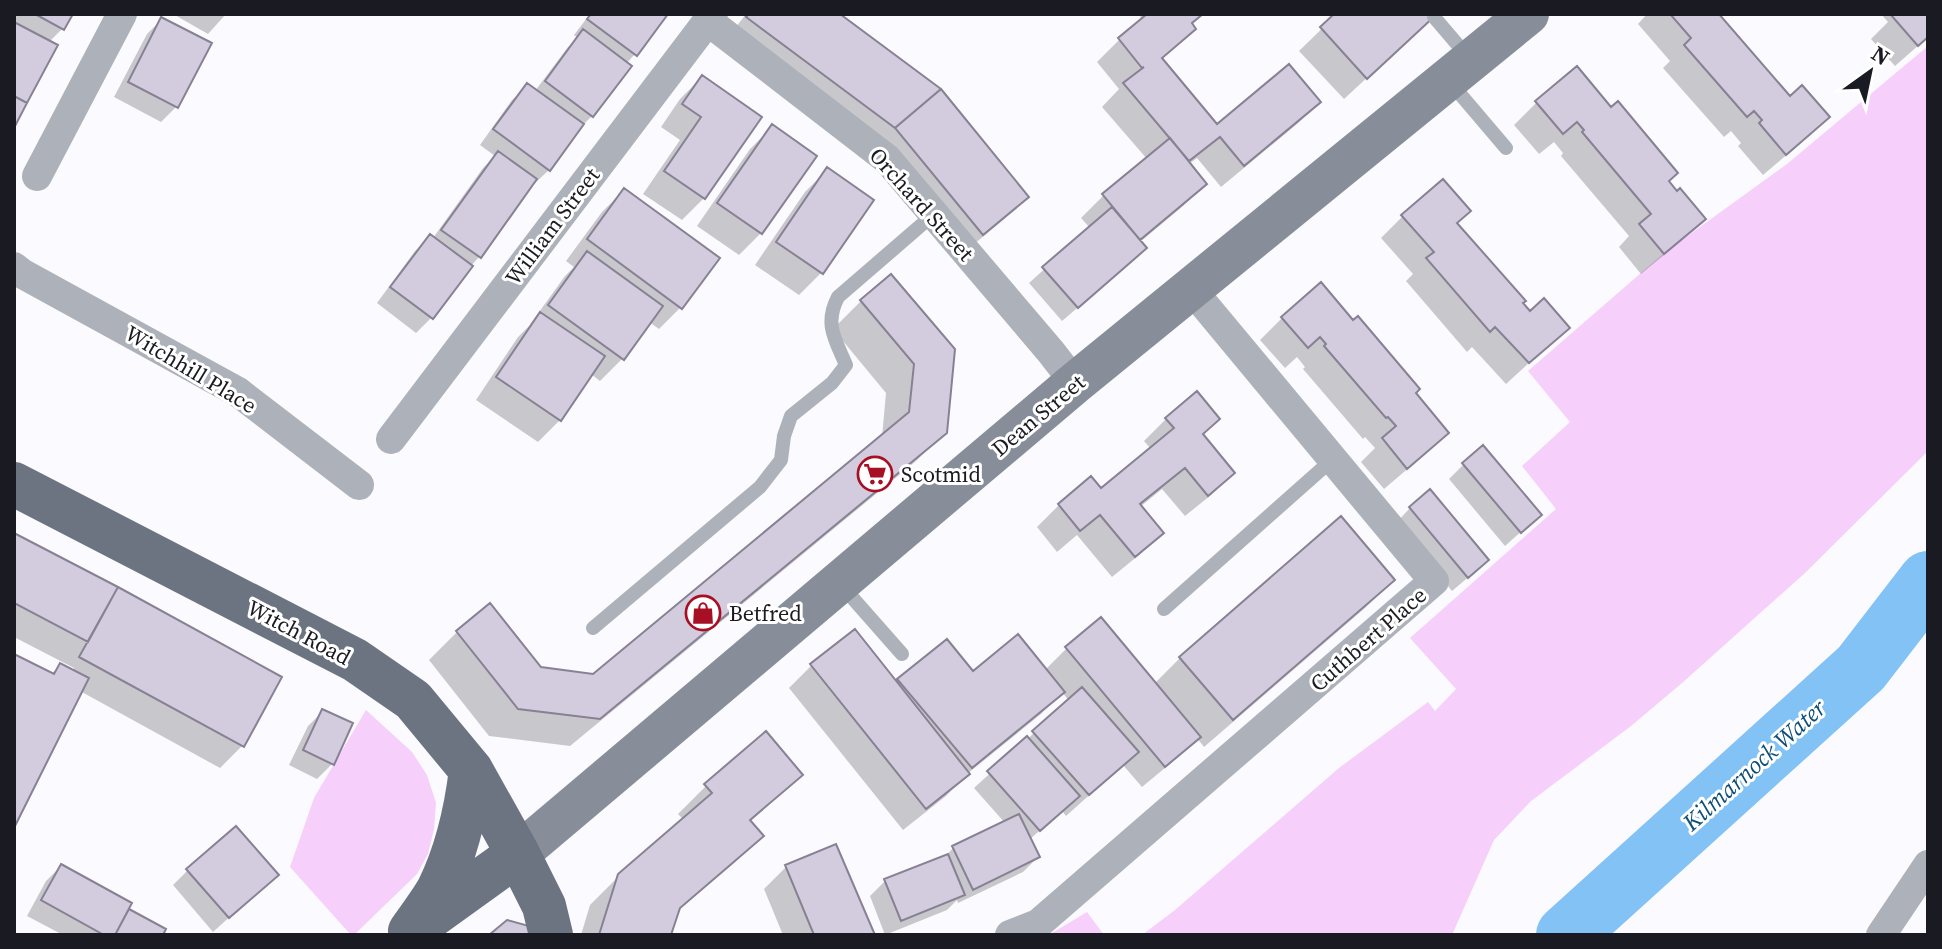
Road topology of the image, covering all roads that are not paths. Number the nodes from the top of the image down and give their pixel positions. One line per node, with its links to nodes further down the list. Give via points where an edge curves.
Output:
1 (122, 14): 7 (street)
2 (1528, 14): 5 (main road, Dean Street)
3 (710, 17): 8 (street, Orchard Street, via 887,159); 12 (street, William Street)
4 (1434, 17): 5 (lane)
5 (1460, 71): 6 (lane); 10 (main road, Dean Street)
6 (1506, 148)
7 (37, 176)
8 (934, 214): 11 (street, Orchard Street); 18 (lane, via 838,297 830,326 846,365 791,416 781,460 760,487)
9 (14, 267): 15 (street, Witchhill Place, via 238,392)
10 (1192, 290): 11 (main road, Dean Street); 13 (street, Cuthbert Place)
11 (1075, 383): 16 (main road, Dean Street)
12 (391, 439)
13 (1333, 459): 17 (lane); 25 (street, Cuthbert Place, via 1434,581 1038,924)
14 (14, 484): 20 (main road, Witch Road, via 355,660 413,700)
15 (359, 485)
16 (839, 582): 19 (lane); 21 (main road, Dean Street)
17 (1164, 609)
18 (593, 628)
19 (902, 654)
20 (471, 770): 21 (main road, Witch Road); 23 (main road, via 451,860 437,892)
21 (518, 854): 23 (main road); 24 (main road, Witch Road, via 544,906)
22 (1928, 865): 26 (street)
23 (408, 933)
24 (551, 935)
25 (1010, 935)
26 (1881, 935)

